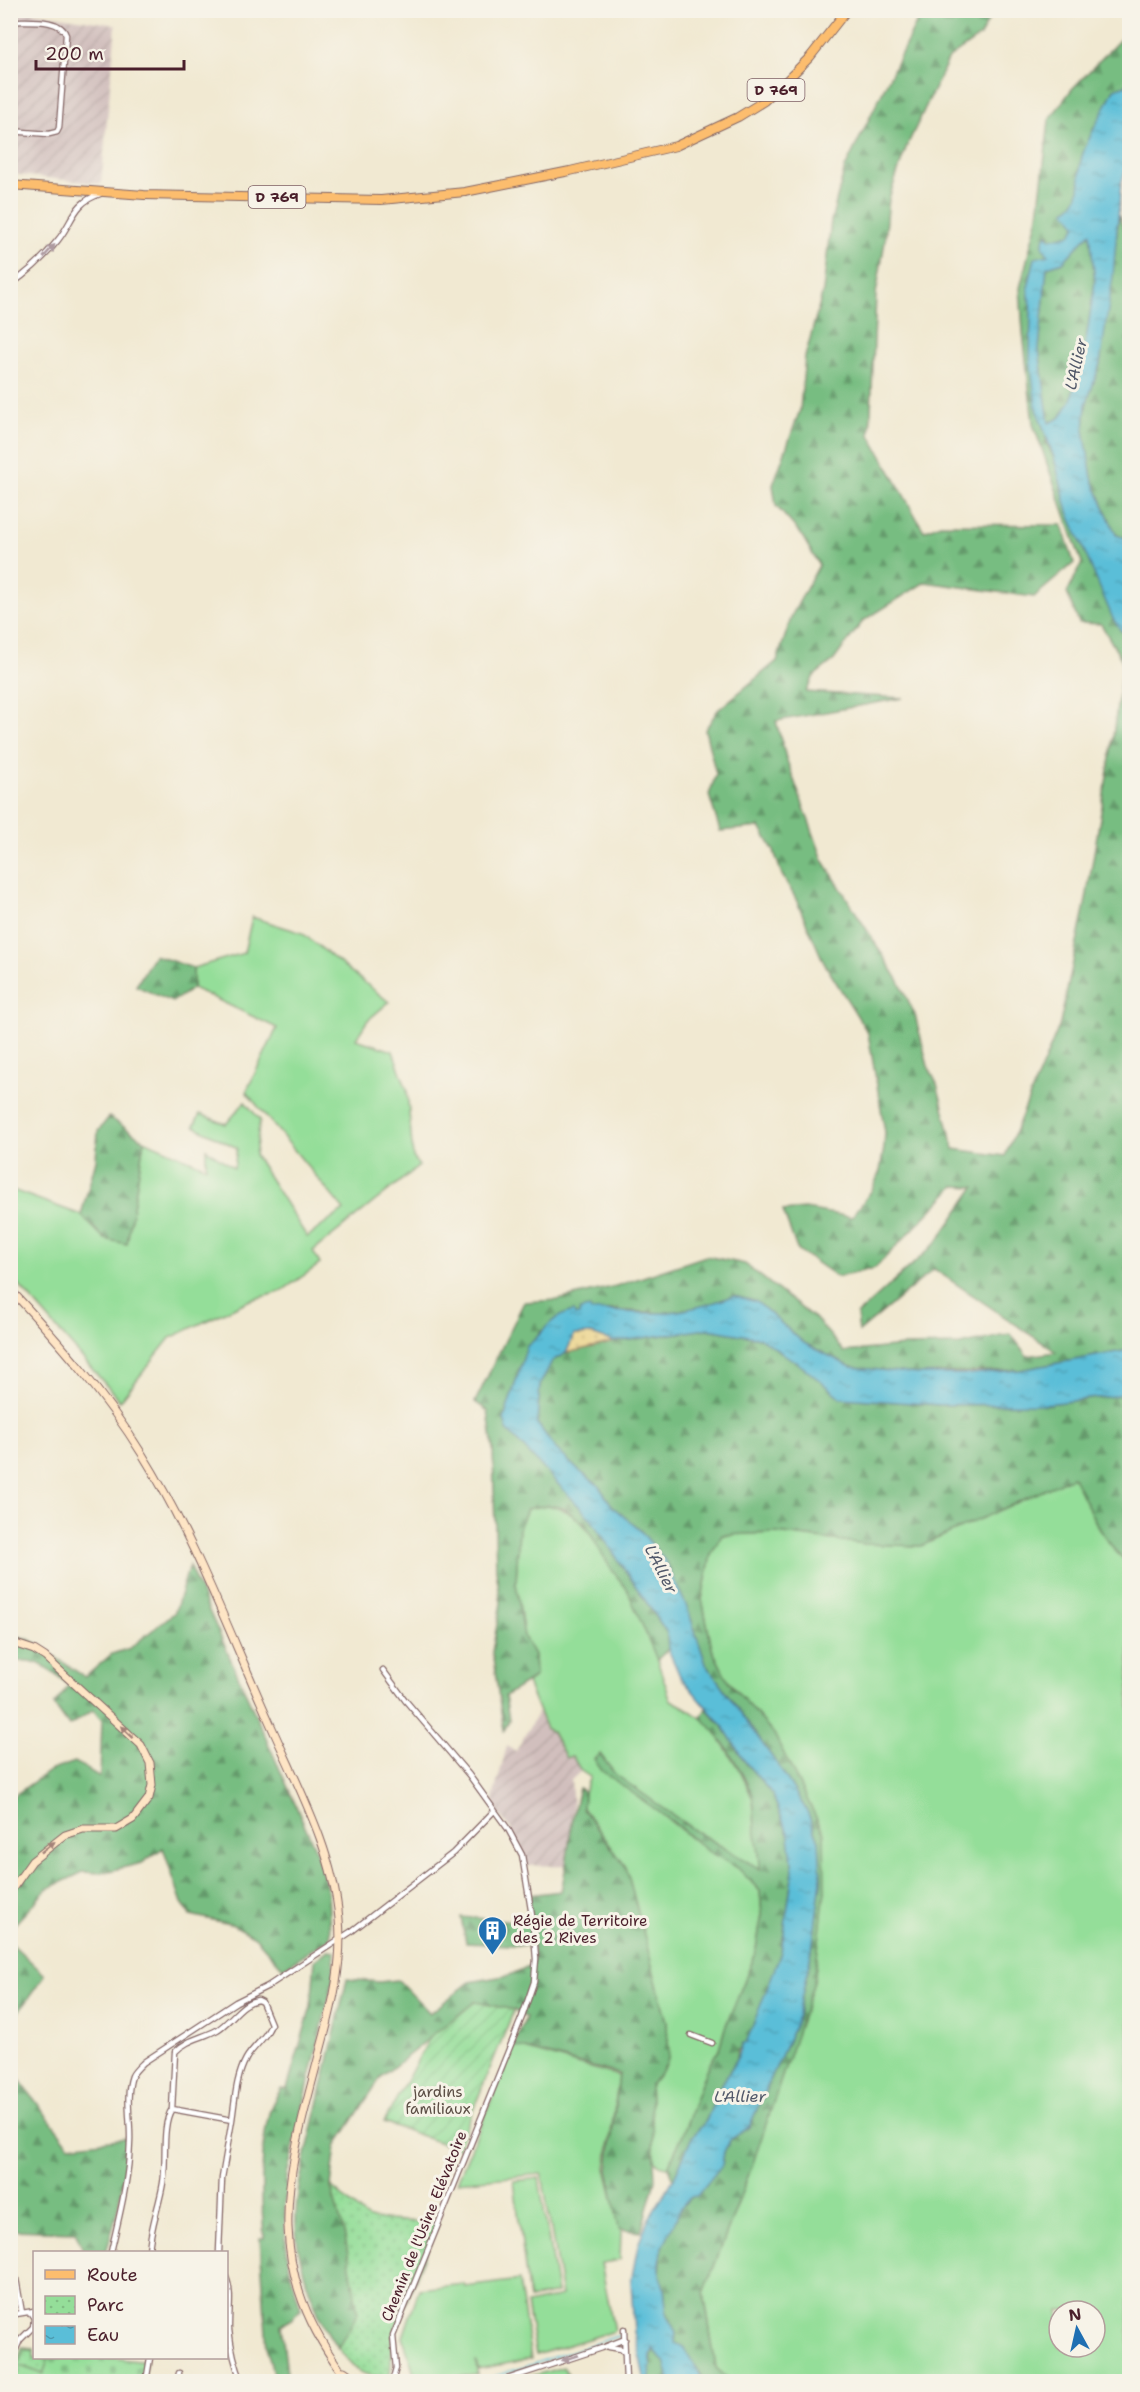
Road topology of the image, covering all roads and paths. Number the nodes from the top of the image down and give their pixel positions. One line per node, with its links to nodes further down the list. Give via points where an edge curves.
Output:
1 (847, 10): 5 (main road, D 769, via 810,57 764,101 709,132 641,155 465,192 381,200)
2 (10, 21): 3 (street, via 57,24 66,36 57,132)
3 (10, 131)
4 (10, 185): 5 (main road, D 769)
5 (102, 193): 6 (street, one-way to 5, via 27,273 62,234 77,207)
6 (10, 285)
7 (10, 1289): 12 (main road, via 106,1401 156,1477 312,1817 330,1865)
8 (10, 1642): 11 (main road, one-way to 8, via 32,1861 65,1835 83,1828 116,1829 133,1819 149,1798 153,1779 149,1759 134,1738 45,1657)
9 (383, 1670): 10 (street, Chemin de l'Usine Elévatoire)
10 (494, 1811): 12 (street, via 453,1853); 40 (street, Chemin de l'Usine Elévatoire, via 522,1855 533,1922 534,1982 393,2336 396,2368)
11 (10, 1892)
12 (340, 1940): 17 (street, via 236,2002 136,2070 130,2096 125,2187); 33 (main road, via 332,2004 295,2150 287,2215 291,2258 301,2299 321,2341)
13 (691, 2035): 14 (street)
14 (712, 2043)
15 (172, 2109): 16 (street); 16 (street, via 175,2052 216,2030 258,2000 271,2024 242,2069); 18 (street, via 163,2184)
16 (232, 2120): 19 (street, via 222,2178)
17 (111, 2251)
18 (149, 2251)
19 (219, 2251)
20 (10, 2264): 23 (street)
21 (228, 2283): 28 (street)
22 (32, 2311): 23 (street)
23 (22, 2313): 24 (street)
24 (10, 2315)
25 (33, 2328): 32 (street, via 20,2340)
26 (624, 2329): 27 (street)
27 (625, 2338): 29 (street); 30 (street)
28 (229, 2343): 37 (street)
29 (602, 2348): 30 (street, via 612,2346); 41 (street, one-way to 41)
30 (625, 2353): 42 (street)
31 (150, 2359): 35 (street)
32 (10, 2362)
33 (341, 2369): 38 (main road); 39 (main road)
34 (180, 2373): 36 (street)
35 (146, 2382)
36 (177, 2382)
37 (242, 2382)
38 (349, 2382)
39 (360, 2382)
40 (392, 2382)
41 (498, 2382)
42 (626, 2382)

